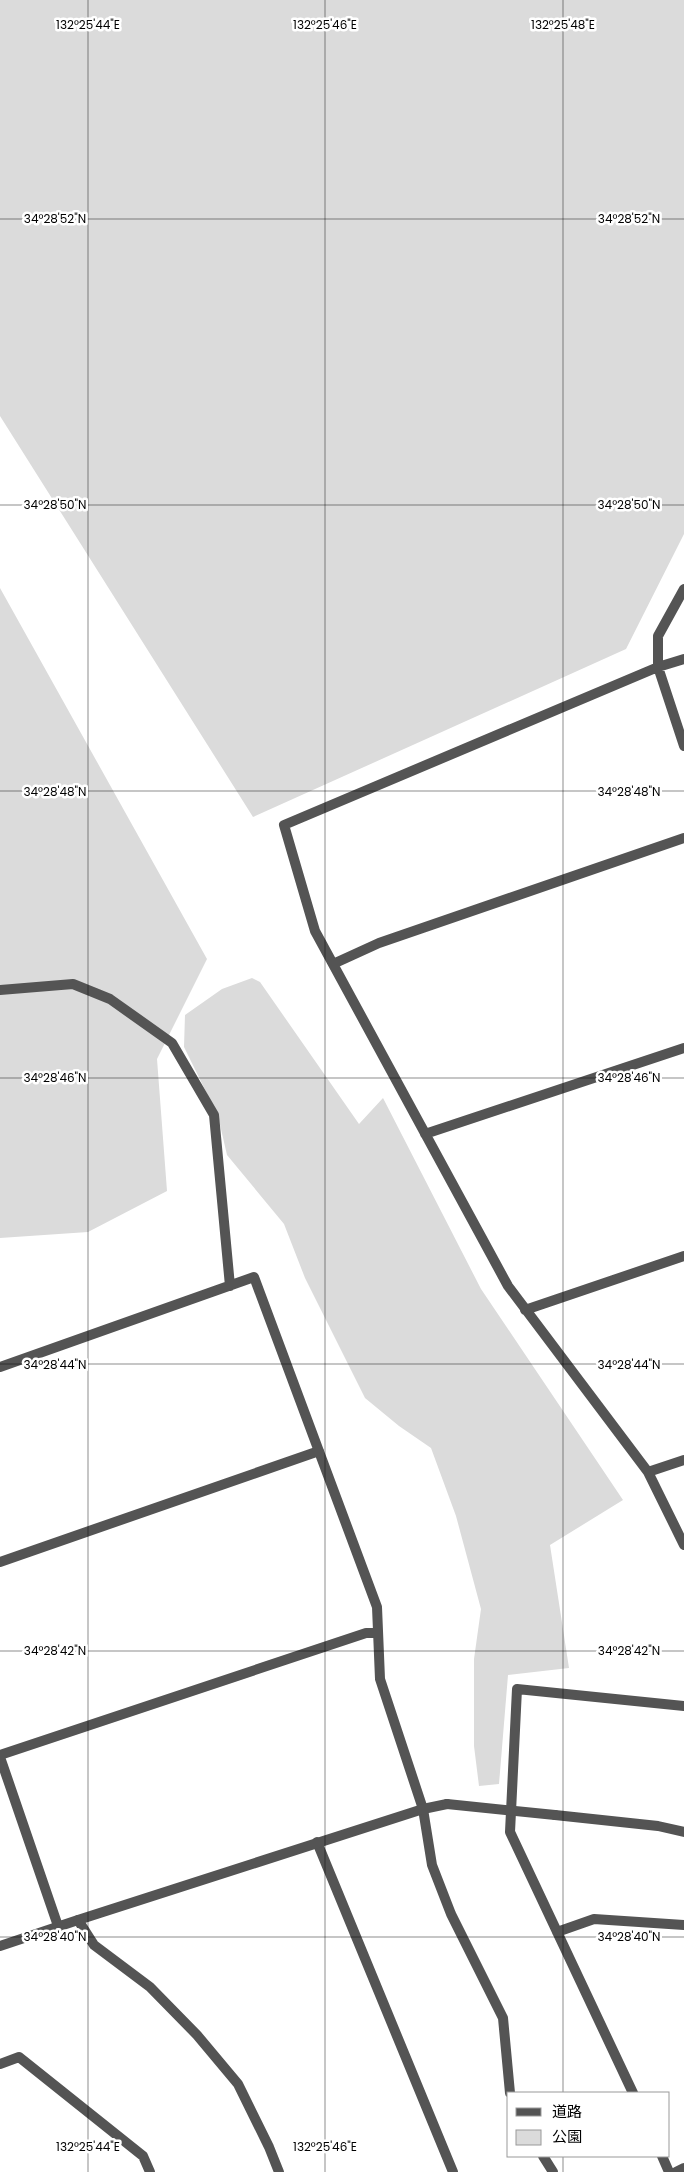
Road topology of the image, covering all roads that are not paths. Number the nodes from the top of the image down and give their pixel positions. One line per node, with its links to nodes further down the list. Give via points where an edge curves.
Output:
1 (684, 589): 3 (street, via 658,636)
2 (684, 659): 3 (street)
3 (658, 667): 4 (street); 6 (street, via 284,825 315,931)
4 (684, 746)
5 (684, 838): 6 (street, via 379,942)
6 (332, 964): 9 (street)
7 (0, 990): 11 (street, via 73,984 110,999 172,1042 214,1115)
8 (684, 1048): 9 (street)
9 (425, 1134): 12 (street, via 508,1286)
10 (684, 1256): 12 (street)
11 (230, 1286): 13 (street); 14 (street, via 254,1277)
12 (525, 1310): 16 (street)
13 (0, 1367)
14 (319, 1451): 18 (street); 19 (street, via 377,1606)
15 (684, 1460): 16 (street)
16 (648, 1472): 17 (street)
17 (684, 1545)
18 (0, 1562)
19 (378, 1633): 21 (street, via 356,1636); 22 (street, via 380,1679)
20 (684, 1706): 28 (street, via 517,1689 510,1832)
21 (0, 1756): 27 (street)
22 (423, 1809): 23 (street, bridge, via 446,1804 658,1826); 24 (street); 31 (street, via 432,1865 451,1914 503,2018)
23 (684, 1832)
24 (317, 1842): 25 (street); 38 (street)
25 (78, 1920): 27 (street); 37 (street, via 94,1945 150,1988 197,2035 238,2084)
26 (684, 1925): 28 (street, via 594,1919)
27 (58, 1926): 29 (street)
28 (557, 1932): 32 (street)
29 (0, 1946)
30 (0, 2064): 36 (street, via 19,2057 144,2156)
31 (510, 2092)
32 (633, 2092)
33 (544, 2157): 39 (street)
34 (662, 2157): 40 (street)
35 (684, 2168): 41 (street)
36 (150, 2172)
37 (279, 2172)
38 (454, 2172)
39 (553, 2172)
40 (670, 2172)
41 (676, 2172)

